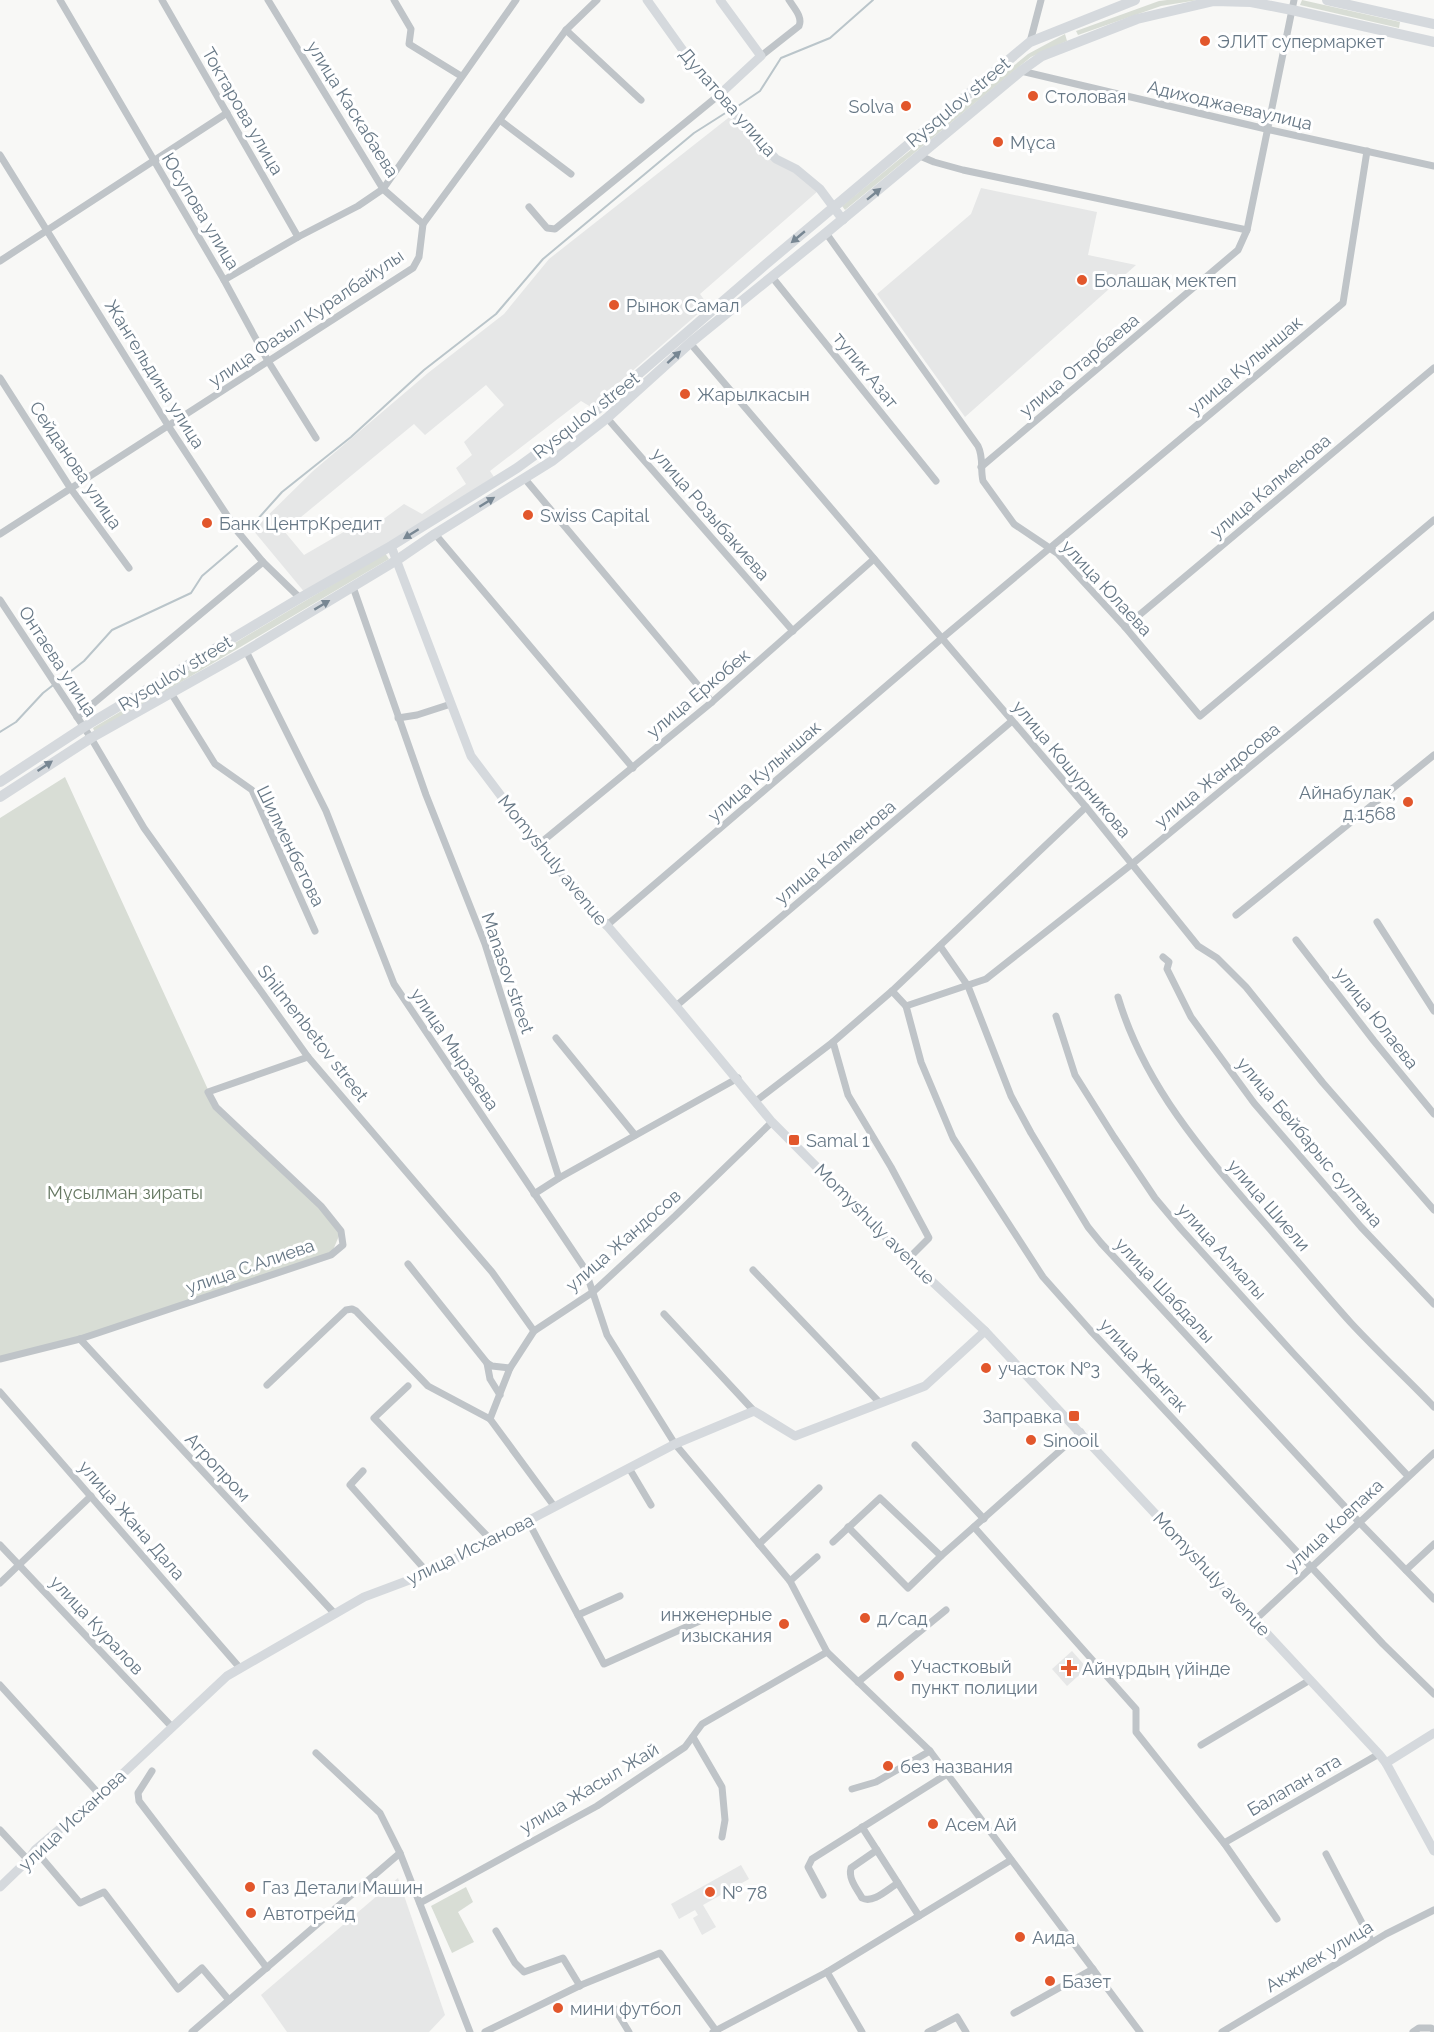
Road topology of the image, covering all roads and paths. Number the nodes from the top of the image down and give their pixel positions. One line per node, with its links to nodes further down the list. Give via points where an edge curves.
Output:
1 (60, 0): 33 (street, Юсупова улица)
2 (162, 0): 27 (street, Токтарова улица)
3 (268, 0): 36 (street, улица Каскабаева)
4 (394, 0): 24 (street, via 411,29 409,44)
5 (516, 0): 24 (street)
6 (647, 0): 25 (main road, Дулатова улица)
7 (720, 0): 22 (main road)
8 (789, 0): 22 (street, via 800,17 799,26)
9 (1041, 0): 19 (street)
10 (1135, 0): 16 (main road, Rysqulov street)
11 (1328, 0): 14 (main road)
12 (591, 2): 17 (street)
13 (1293, 5): 18 (main road, Rysqulov street); 21 (main road, Rysqulov street, via 1214,1 1137,19); 29 (street)
14 (1405, 18): 15 (main road); 18 (main road)
15 (1434, 24)
16 (1067, 27): 19 (main road, Rysqulov street); 21 (main road)
17 (566, 30): 26 (street); 28 (street)
18 (1402, 34): 20 (main road, Rysqulov street)
19 (1030, 42): 38 (main road, Rysqulov street)
20 (1434, 42)
21 (1074, 44): 23 (main road, Rysqulov street, via 1042,56)
22 (761, 56): 25 (main road)
23 (1021, 71): 29 (street, Адиходжаеваулица); 32 (main road, Rysqulov street)
24 (461, 76): 36 (street)
25 (719, 95): 37 (street, via 555,229 547,228); 38 (main road, Дулатова улица, via 777,159 820,189)
26 (641, 100)
27 (227, 113): 33 (street); 44 (street, Токтарова улица)
28 (501, 121): 35 (street); 40 (street)
29 (1266, 129): 30 (street, Адиходжаеваулица); 41 (street, улица Отарбаева)
30 (1367, 151): 34 (street, Адиходжаеваулица); 65 (street, улица Кулыншак, via 1343,303)
31 (0, 155): 42 (street, Жангельдина улица)
32 (920, 156): 39 (main road, Rysqulov street, one-way to 32); 41 (street, via 963,170)
33 (153, 160): 42 (street); 47 (street, Юсупова улица)
34 (1434, 166)
35 (571, 174)
36 (383, 189): 40 (street, улица Каскабаева); 44 (street)
37 (529, 207)
38 (833, 207): 39 (main road, Дулатова улица); 55 (main road, Rysqulov street, one-way to 55, via 598,409)
39 (843, 220): 43 (main road, Rysqulov street)
40 (423, 224): 49 (street, улица Фазыл Куралбайулы, via 419,257 413,268)
41 (1247, 230): 57 (street, улица Отарбаева, via 1238,250)
42 (48, 231): 45 (street); 53 (street, Жангельдина улица)
43 (826, 233): 46 (main road, Rysqulov street); 57 (street, улица Юлаева, via 978,446)
44 (298, 237): 47 (street)
45 (0, 261)
46 (772, 277): 48 (main road, Rysqulov street); 59 (street, тупик Азат)
47 (224, 280): 49 (street, Юсупова улица)
48 (690, 343): 52 (main road, Rysqulov street, one-way to 48); 67 (street, улица Кошурникова)
49 (268, 361): 53 (street, улица Фазыл Куралбайулы); 54 (street, Юсупова улица)
50 (1434, 368): 74 (street, улица Калменова)
51 (0, 378): 60 (street, Сейданова улица)
52 (606, 418): 56 (main road, Rysqulov street); 75 (street, улица Розыбакиева)
53 (169, 427): 60 (street, улица Фазыл Куралбайулы); 68 (street, Жангельдина улица, via 238,532)
54 (316, 438)
55 (542, 450): 56 (main road); 64 (main road, Rysqulov street, one-way to 64)
56 (552, 461): 58 (main road, Rysqulov street)
57 (981, 467): 65 (street, улица Юлаева, via 983,481 1014,524)
58 (525, 479): 63 (main road, Rysqulov street, one-way to 58); 79 (street)
59 (936, 481)
60 (71, 489): 62 (street, улица Фазыл Куралбайулы); 69 (street, Сейданова улица)
61 (1434, 520): 74 (street, улица Юлаева, via 1200,716)
62 (0, 534)
63 (435, 534): 66 (main road, Rysqulov street); 87 (street)
64 (392, 546): 66 (main road, Momyshuly avenue); 71 (main road, Rysqulov street)
65 (1049, 549): 74 (street, улица Юлаева); 76 (street, улица Кулыншак)
66 (398, 560): 70 (main road, Rysqulov street); 80 (main road, Momyshuly avenue)
67 (874, 560): 75 (street, улица Еркобек); 76 (street, улица Кошурникова)
68 (263, 562): 71 (street, Жангельдина улица); 81 (street)
69 (129, 568)
70 (353, 587): 77 (main road, Rysqulov street, one-way to 70); 82 (street, Manasov street)
71 (300, 598): 84 (main road, Rysqulov street)
72 (0, 600): 81 (street, Онтаева улица)
73 (1434, 615): 92 (street, улица Жандосова)
74 (1125, 627)
75 (793, 631): 79 (street, улица Еркобек)
76 (941, 639): 83 (street, улица Кошурникова); 95 (street, улица Кулыншак)
77 (246, 651): 78 (main road, Rysqulov street); 116 (street, улица Мырзаева, via 326,811 394,984)
78 (171, 693): 85 (main road, Rysqulov street); 96 (street, Шилменбетова, via 215,764 252,790)
79 (712, 702): 87 (street, улица Еркобек)
80 (451, 704): 82 (street); 91 (main road, Momyshuly avenue, via 471,756)
81 (77, 717): 84 (street, Онтаева улица)
82 (398, 718): 115 (street, Manasov street, via 485,944)
83 (1012, 722): 90 (street, улица Кошурникова); 103 (street, улица Калменова)
84 (84, 727): 85 (street, Онтаева улица); 88 (main road, Rysqulov street)
85 (91, 738): 89 (main road, Rysqulov street, one-way to 85); 109 (street, Shilmenbetov street, via 144,828)
86 (1434, 754): 93 (street)
87 (633, 768): 91 (street, улица Еркобек)
88 (0, 782)
89 (0, 797)
90 (1086, 807): 92 (street, улица Кошурникова); 98 (street)
91 (538, 845): 95 (main road, Momyshuly avenue)
92 (1132, 864): 100 (street, улица Жандосова, via 986,979); 117 (street, улица Кошурникова, via 1198,946 1217,958 1246,987 1323,1083)
93 (1236, 915)
94 (1377, 922): 105 (street)
95 (606, 926): 103 (main road, Momyshuly avenue)
96 (315, 931)
97 (1296, 940): 112 (street, улица Юлаева)
98 (940, 946): 100 (street, улица Шабдалы); 101 (street)
99 (1163, 957): 122 (street, улица Бейбарыс султана, via 1169,962 1167,969 1191,1017 1254,1103 1361,1227)
100 (969, 986): 104 (street, улица Жандосова); 151 (street, улица Шабдалы, via 1011,1096 1088,1227)
101 (892, 991): 104 (street); 108 (street)
102 (1118, 997): 135 (street, улица Шиели, via 1126,1025 1149,1074 1185,1129 1353,1325)
103 (676, 1006): 110 (main road, Momyshuly avenue)
104 (906, 1006): 162 (street, улица Жангак, via 921,1062 953,1138 1043,1277)
105 (1434, 1011)
106 (1056, 1016): 144 (street, улица Алмалы, via 1075,1075 1155,1198)
107 (556, 1038): 114 (street)
108 (833, 1042): 111 (street); 118 (street, via 848,1095 929,1238)
109 (308, 1057): 124 (street, Shilmenbetov street, via 492,1272); 126 (street, улица С.Алиева, via 208,1092 216,1107 321,1206 341,1231 343,1245 331,1255)
110 (738, 1078): 111 (main road, Momyshuly avenue); 114 (street)
111 (756, 1101): 113 (main road, Momyshuly avenue)
112 (1434, 1114)
113 (772, 1122): 118 (main road, Momyshuly avenue); 121 (street, улица Жандосов)
114 (635, 1135): 115 (street)
115 (559, 1178): 116 (street)
116 (534, 1194): 121 (street, улица Мырзаева, via 585,1269)
117 (1434, 1210)
118 (908, 1259): 125 (main road, Momyshuly avenue)
119 (408, 1264): 128 (street)
120 (753, 1270): 134 (street)
121 (593, 1292): 124 (street, улица Жандосов); 139 (street, улица Мырзаева, via 607,1335)
122 (1434, 1304)
123 (664, 1314): 136 (street)
124 (534, 1331): 129 (street, улица Жандосов)
125 (985, 1331): 134 (main road, via 925,1386); 138 (main road, Momyshuly avenue)
126 (80, 1339): 127 (street, улица С.Алиева); 170 (street, Агропром)
127 (0, 1359)
128 (487, 1363): 129 (street); 133 (street, via 490,1379)
129 (510, 1368): 133 (street, улица Жандосов)
130 (267, 1385): 137 (street, via 346,1310 352,1309 428,1386)
131 (408, 1386): 154 (street, via 374,1418)
132 (0, 1392): 146 (street, улица Жана Дала)
133 (500, 1395): 137 (street, улица Жандосов)
134 (880, 1403): 136 (main road, via 795,1436)
135 (1434, 1407)
136 (754, 1411): 139 (main road, улица Исханова)
137 (490, 1419): 148 (street)
138 (1081, 1432): 149 (street); 173 (main road, Momyshuly avenue)
139 (675, 1444): 142 (main road, улица Исханова); 156 (street, улица Мырзаева)
140 (915, 1445): 149 (street)
141 (1434, 1453): 144 (street, улица Ковпака)
142 (629, 1468): 147 (street); 148 (main road, улица Исханова)
143 (363, 1471): 164 (street, via 350,1485)
144 (1408, 1476): 151 (street, улица Ковпака)
145 (819, 1488): 156 (street)
146 (91, 1496): 161 (street); 175 (street, улица Жана Дала)
147 (651, 1505)
148 (554, 1506): 150 (main road, улица Исханова)
149 (984, 1519): 153 (street)
150 (528, 1521): 154 (main road, улица Исханова); 171 (street)
151 (1359, 1522): 162 (street, улица Ковпака); 163 (street, улица Шабдалы)
152 (848, 1527): 155 (street); 159 (street, via 880,1498); 159 (street, via 908,1588)
153 (974, 1527): 159 (street); 195 (street, via 1136,1709 1136,1732)
154 (491, 1540): 164 (main road, улица Исханова)
155 (833, 1542)
156 (759, 1544): 165 (street, улица Мырзаева)
157 (1434, 1544): 163 (street)
158 (0, 1545): 161 (street, улица Куралов)
159 (940, 1556)
160 (817, 1557): 165 (street)
161 (19, 1565): 166 (street); 180 (street, улица Куралов)
162 (1312, 1566): 173 (street, улица Ковпака); 179 (street, улица Жангак)
163 (1406, 1570): 168 (street, улица Шабдалы)
164 (428, 1573): 170 (main road, улица Исханова, via 364,1597)
165 (790, 1581): 174 (street, улица Мырзаева)
166 (0, 1583)
167 (620, 1596): 171 (street)
168 (1434, 1599)
169 (946, 1610): 177 (street)
170 (334, 1614): 175 (main road, улица Исханова)
171 (578, 1615): 172 (street, via 604,1664)
172 (704, 1619)
173 (1255, 1620): 176 (main road, Momyshuly avenue)
174 (827, 1652): 177 (street, улица Мырзаева); 182 (street, улица Жасыл Жай, via 702,1724)
175 (240, 1668): 180 (main road, улица Исханова)
176 (1310, 1680): 183 (street); 186 (main road, Momyshuly avenue)
177 (858, 1682): 184 (street, улица Мырзаева)
178 (0, 1685): 191 (street)
179 (1434, 1694)
180 (172, 1727): 191 (main road, улица Исханова)
181 (1434, 1733): 187 (main road)
182 (693, 1737): 194 (street, via 722,1787); 206 (street, улица Жасыл Жай, via 685,1747 597,1806)
183 (1201, 1745)
184 (930, 1751): 189 (street, улица Мырзаева); 190 (street, via 876,1782)
185 (316, 1753): 199 (street, via 380,1813)
186 (1379, 1754): 187 (main road, Momyshuly avenue); 195 (street, Балапан ата)
187 (1386, 1763): 198 (main road, Momyshuly avenue)
188 (153, 1771): 212 (street, via 138,1793 139,1801)
189 (947, 1774): 192 (street); 202 (street, улица Мырзаева)
190 (852, 1789)
191 (100, 1795): 196 (main road, улица Исханова)
192 (862, 1827): 197 (street); 205 (street, via 812,1859 808,1867)
193 (0, 1830): 201 (street)
194 (722, 1837)
195 (1224, 1843): 209 (street)
196 (35, 1850): 201 (main road, улица Исханова); 216 (street, via 80,1903 104,1892 178,1989 202,1968)
197 (877, 1850): 203 (street); 203 (street, via 849,1871 862,1898 871,1900)
198 (1434, 1851)
199 (400, 1853): 206 (street); 212 (street)
200 (1326, 1854): 211 (street)
201 (28, 1860): 204 (main road, улица Исханова)
202 (1011, 1860): 208 (street); 213 (street, улица Мырзаева)
203 (898, 1883): 208 (street)
204 (0, 1887)
205 (823, 1895)
206 (420, 1903): 221 (street)
207 (1432, 1909): 211 (street, Акжиек улица)
208 (919, 1916): 214 (street)
209 (1277, 1919)
210 (496, 1931): 215 (street, via 514,1963 524,1972 563,1958)
211 (1372, 1942): 229 (street, Акжиек улица)
212 (267, 1968): 216 (street)
213 (1093, 1969): 218 (street); 228 (street, улица Мырзаева)
214 (827, 1972): 224 (street); 225 (street)
215 (580, 1986): 222 (street); 224 (street, via 660,1953)
216 (229, 2000): 220 (street)
217 (615, 2009): 223 (street)
218 (1014, 2013)
219 (1433, 2029): 230 (street, via 1419,2028)
220 (192, 2032)
221 (470, 2032)
222 (485, 2032)
223 (629, 2032)
224 (715, 2032)
225 (862, 2032)
226 (928, 2032): 227 (street, via 957,2017)
227 (966, 2032)
228 (1140, 2032)
229 (1222, 2032)
230 (1413, 2032)

